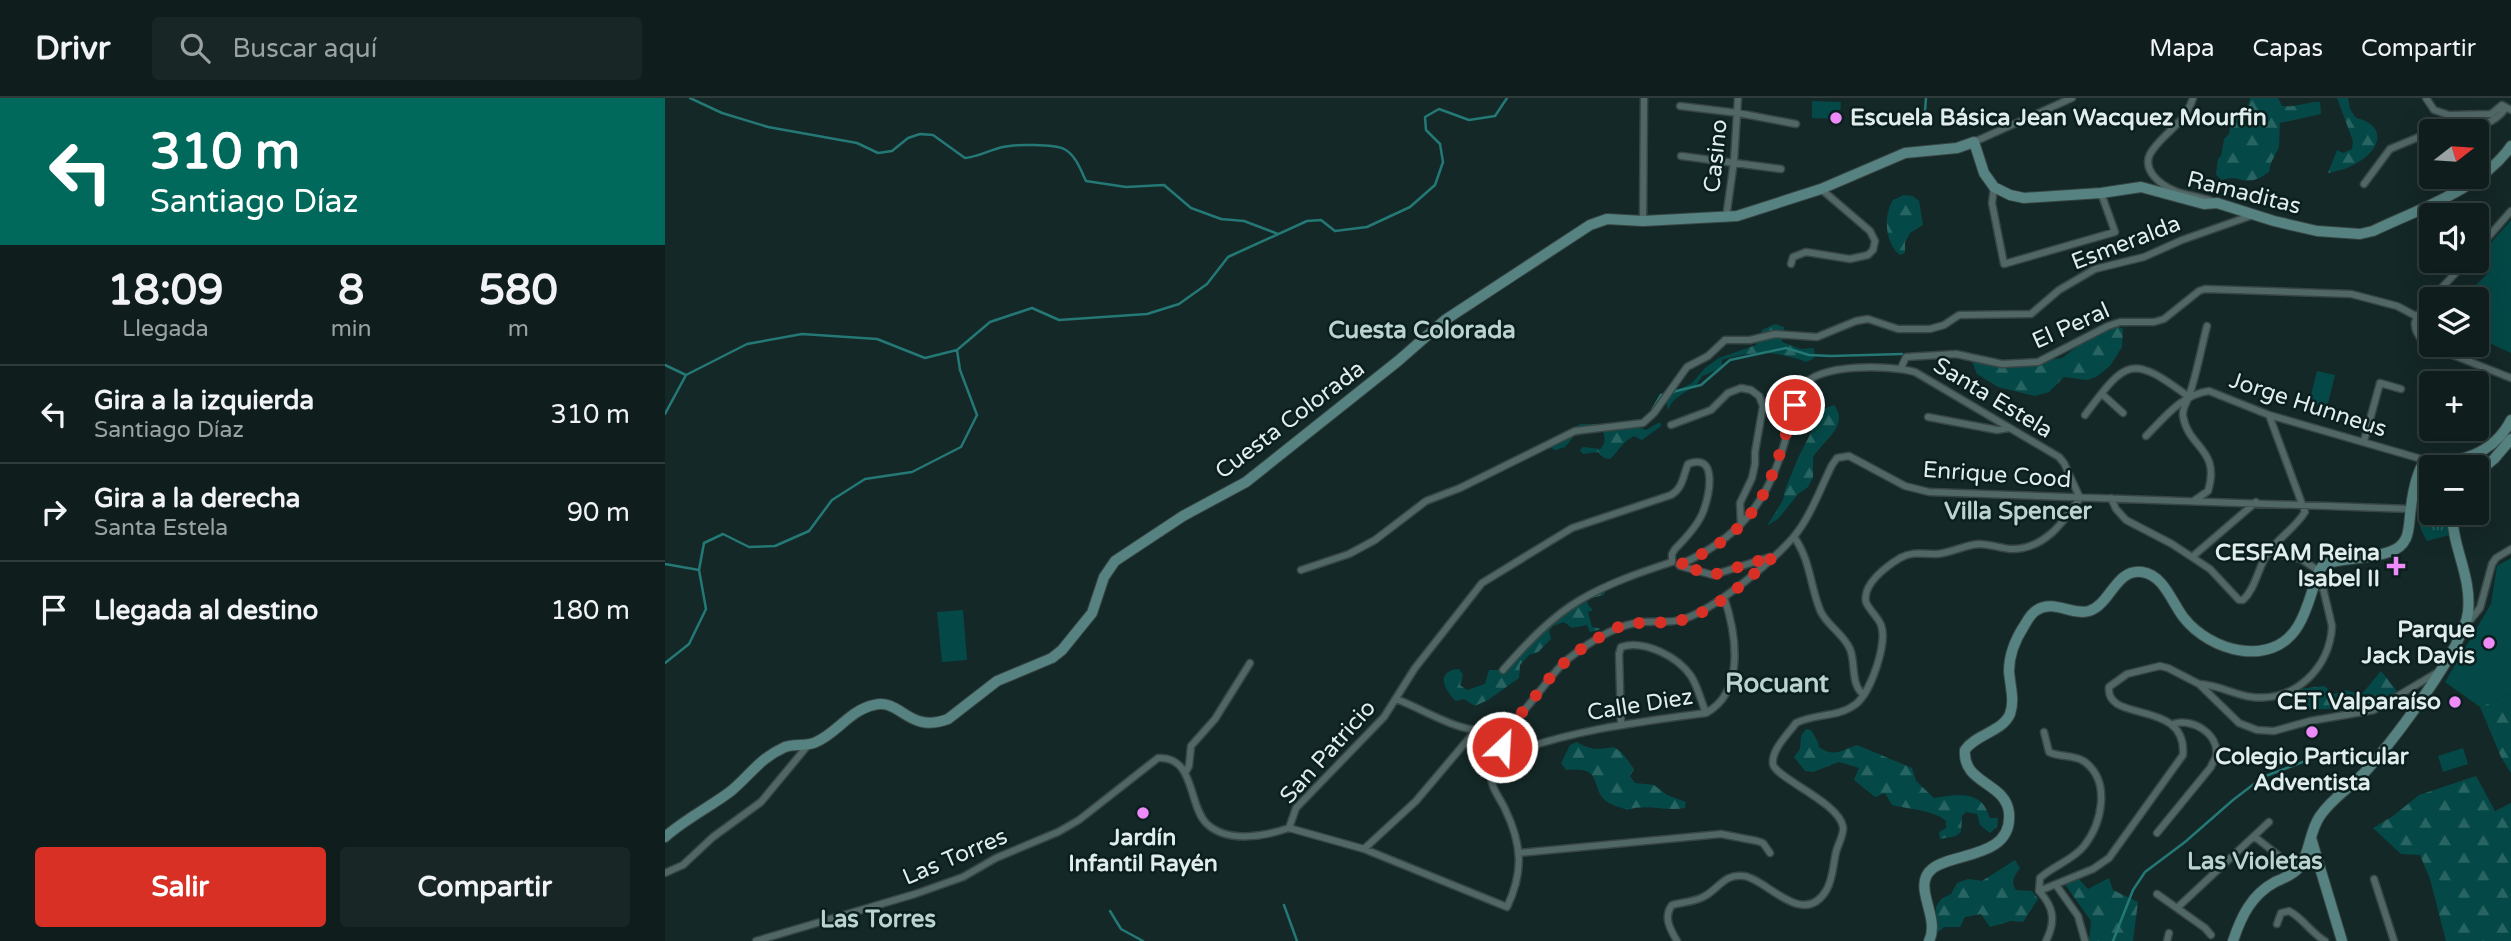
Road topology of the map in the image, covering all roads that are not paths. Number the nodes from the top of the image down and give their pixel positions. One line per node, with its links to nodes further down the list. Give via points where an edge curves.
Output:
1 (1644, 98): 26 (street)
2 (1738, 98): 9 (street, Casino)
3 (2072, 98): 13 (street)
4 (2193, 98): 22 (street, via 2184,117 2151,153 2149,169 2172,190)
5 (2426, 98): 8 (street, via 2434,110 2449,115 2491,114)
6 (2499, 98): 8 (street)
7 (1680, 106): 9 (street)
8 (2506, 108): 11 (street)
9 (1738, 113): 10 (street); 16 (street, Casino)
10 (1796, 124)
11 (2489, 124)
12 (2419, 137): 18 (street, via 2390,149)
13 (1974, 142): 19 (street); 20 (street, Cuesta Colorada, via 1905,153)
14 (2511, 146): 24 (street, Ramaditas, via 2488,172 2468,185 2373,231 2317,231)
15 (1681, 156): 16 (street)
16 (1734, 161): 17 (street); 25 (street, Casino)
17 (1781, 169)
18 (2364, 184)
19 (1994, 187): 21 (street, Ramaditas, via 2024,198); 21 (street, via 1992,203 2004,264 2115,232)
20 (1821, 189): 25 (street, Cuesta Colorada); 28 (street, via 1870,231 1873,250 1850,259 1806,252 1793,257)
21 (2101, 193): 22 (street, Ramaditas, via 2131,186 2204,204)
22 (2217, 203): 24 (street, Ramaditas)
23 (2511, 211): 27 (street)
24 (2255, 214): 67 (street, Esmeralda, via 2144,257 2095,269 2059,290 2031,314 1959,315 1930,329 1898,329 1868,319 1817,337 1775,334 1725,340 1687,367 1643,423 1575,432 1426,501 1349,554)
25 (1726, 218): 26 (street, Cuesta Colorada)
26 (1643, 221): 83 (street, Cuesta Colorada, via 1602,220 1574,235 1445,320 1245,482 1115,561 1104,577 1092,613 1052,658 997,681 940,722 917,721 878,704 863,708)
27 (2489, 236)
28 (1791, 264)
29 (2456, 273): 30 (street)
30 (2443, 287)
31 (2419, 313): 32 (street)
32 (2416, 316): 34 (street, El Peral, via 2351,294 2205,289 2164,319 2108,326 2038,362 2002,364 1957,354 1906,357); 35 (street, via 2416,335 2425,344)
33 (2207, 326): 38 (street)
34 (1901, 368): 45 (street, Santa Estela); 59 (street, Santa Estela, via 1843,369 1811,377 1801,387 1765,494)
35 (2511, 378)
36 (2401, 389): 48 (street, via 2380,383)
37 (2102, 394): 38 (street, via 2118,374 2134,368 2158,374); 39 (street); 40 (street)
38 (2189, 397): 41 (street, Jorge Hunneus, via 2209,391); 47 (street); 55 (street, via 2183,419 2213,472 2209,491)
39 (2123, 413)
40 (2085, 415)
41 (2269, 415): 48 (street, Jorge Hunneus); 57 (street)
42 (1928, 417): 45 (street, via 1997,430)
43 (2511, 420): 46 (street)
44 (1671, 425): 59 (street, via 1711,410 1728,393 1741,388 1759,396 1763,406 1755,464 1740,503)
45 (2009, 428): 53 (street, Santa Estela, via 2059,457)
46 (2509, 433): 49 (street); 51 (street)
47 (2146, 436)
48 (2364, 441): 50 (street, Jorge Hunneus)
49 (2473, 455)
50 (2419, 458)
51 (2489, 463)
52 (2419, 470): 58 (street)
53 (2080, 498): 54 (street, Enrique Cood); 61 (street, Enrique Cood, via 1929,492 1905,486 1842,456 1832,465); 75 (street, via 2049,537 2036,544 2009,549 1979,544 1939,554 1913,553 1879,575 1866,591 1866,603 1881,624 1883,638)
54 (2111, 498): 55 (street, Enrique Cood); 65 (street, via 2126,520)
55 (2195, 501): 56 (street, Enrique Cood)
56 (2256, 502): 57 (street, Enrique Cood); 65 (street)
57 (2304, 506): 58 (street, Enrique Cood); 63 (street, via 2301,519)
58 (2411, 509): 68 (street, via 2410,529 2391,552 2324,564)
59 (1741, 524): 66 (street, Santa Estela, via 1708,551)
60 (2453, 525): 70 (street, via 2467,579)
61 (1794, 537): 64 (street); 75 (street, via 1806,560 1819,609 1849,645 1855,683)
62 (2511, 549): 70 (street, via 2496,558 2480,608)
63 (2269, 552): 65 (street, via 2243,600); 68 (street, via 2301,559)
64 (1774, 556): 66 (street, via 1713,575); 69 (street)
65 (2192, 557)
66 (1675, 564): 72 (street, Santa Estela, via 1581,599 1549,623); 76 (street, San Patricio, via 1672,554 1703,513 1710,477 1704,463 1696,461 1688,464 1682,484 1671,495 1571,528 1482,583)
67 (1301, 570)
68 (2319, 571): 74 (street, via 2332,635 2309,679 2289,691 2253,697); 107 (street, via 2297,627 2274,647 2258,651 2217,645 2198,633 2161,583 2145,572 2126,575 2093,610 2037,609 2011,651 2011,712 2001,725 1965,750 1972,774 2003,796 2009,820 1997,842 1987,849 1937,866 1927,875 1924,891 1933,922)
69 (1724, 597): 77 (street, Calle Diez, via 1732,620 1734,666 1724,698); 80 (street, via 1680,621 1643,622 1613,630 1567,659)
70 (2465, 626): 73 (street)
71 (1250, 663): 85 (street, via 1215,719 1191,746)
72 (1503, 670)
73 (2440, 670): 74 (street, via 2374,710 2274,731 2239,723); 89 (street, via 2372,764 2319,816)
74 (2199, 684): 79 (street, via 2160,666 2127,674 2109,687 2112,699 2121,706)
75 (1864, 695): 106 (street, via 1845,712 1796,723 1773,757 1777,773 1803,786 1841,822 1843,831 1826,892 1814,901 1791,903 1753,878 1735,876 1704,897 1669,908 1667,920)
76 (1396, 699): 81 (street); 87 (street, San Patricio, via 1296,808)
77 (1706, 713): 78 (street, Calle Diez); 78 (street, via 1695,683 1682,666 1650,648 1629,645 1621,648)
78 (1621, 724): 84 (street, Calle Diez)
79 (2173, 724): 88 (street, via 2187,721 2200,727 2213,740 2216,755); 98 (street, via 2182,737 2182,755 2116,848 2103,864)
80 (1504, 728): 81 (street); 84 (street)
81 (1476, 730): 92 (street, via 1416,801)
82 (2044, 732): 99 (street, via 2049,752 2078,758 2091,768 2102,798 2085,845 2040,878)
83 (810, 744): 90 (street, Cuesta Colorada, via 794,744 771,754 734,788); 96 (street, via 761,802 683,865)
84 (1499, 754): 93 (street, via 1490,773)
85 (1185, 773): 87 (street, via 1198,811 1206,824 1220,832 1266,836); 105 (street, Las Torres, via 1168,759 1158,758 1079,820 964,877)
86 (2269, 822): 91 (street)
87 (1289, 828): 92 (street)
88 (2157, 833)
89 (2311, 836): 95 (street); 113 (street)
90 (665, 837)
91 (2255, 837): 95 (street); 101 (street)
92 (1364, 849): 93 (street, via 1507,907 1518,876)
93 (1519, 853): 94 (street, via 1721,834 1763,843)
94 (1770, 853)
95 (2300, 866): 111 (street, via 2260,892 2244,913)
96 (665, 873)
97 (2374, 879): 114 (street)
98 (2056, 885): 99 (street); 109 (street, via 2078,916)
99 (2039, 891): 108 (street, via 2053,915)
100 (2157, 894): 101 (street)
101 (2177, 908): 104 (street)
102 (2277, 924): 112 (street, via 2281,913 2289,911)
103 (2169, 933): 110 (street)
104 (2211, 935)
105 (756, 941)
106 (1677, 941)
107 (1929, 941)
108 (2046, 941)
109 (2085, 941)
110 (2167, 941)
111 (2233, 941)
112 (2325, 941)
113 (2342, 941)
114 (2394, 941)

